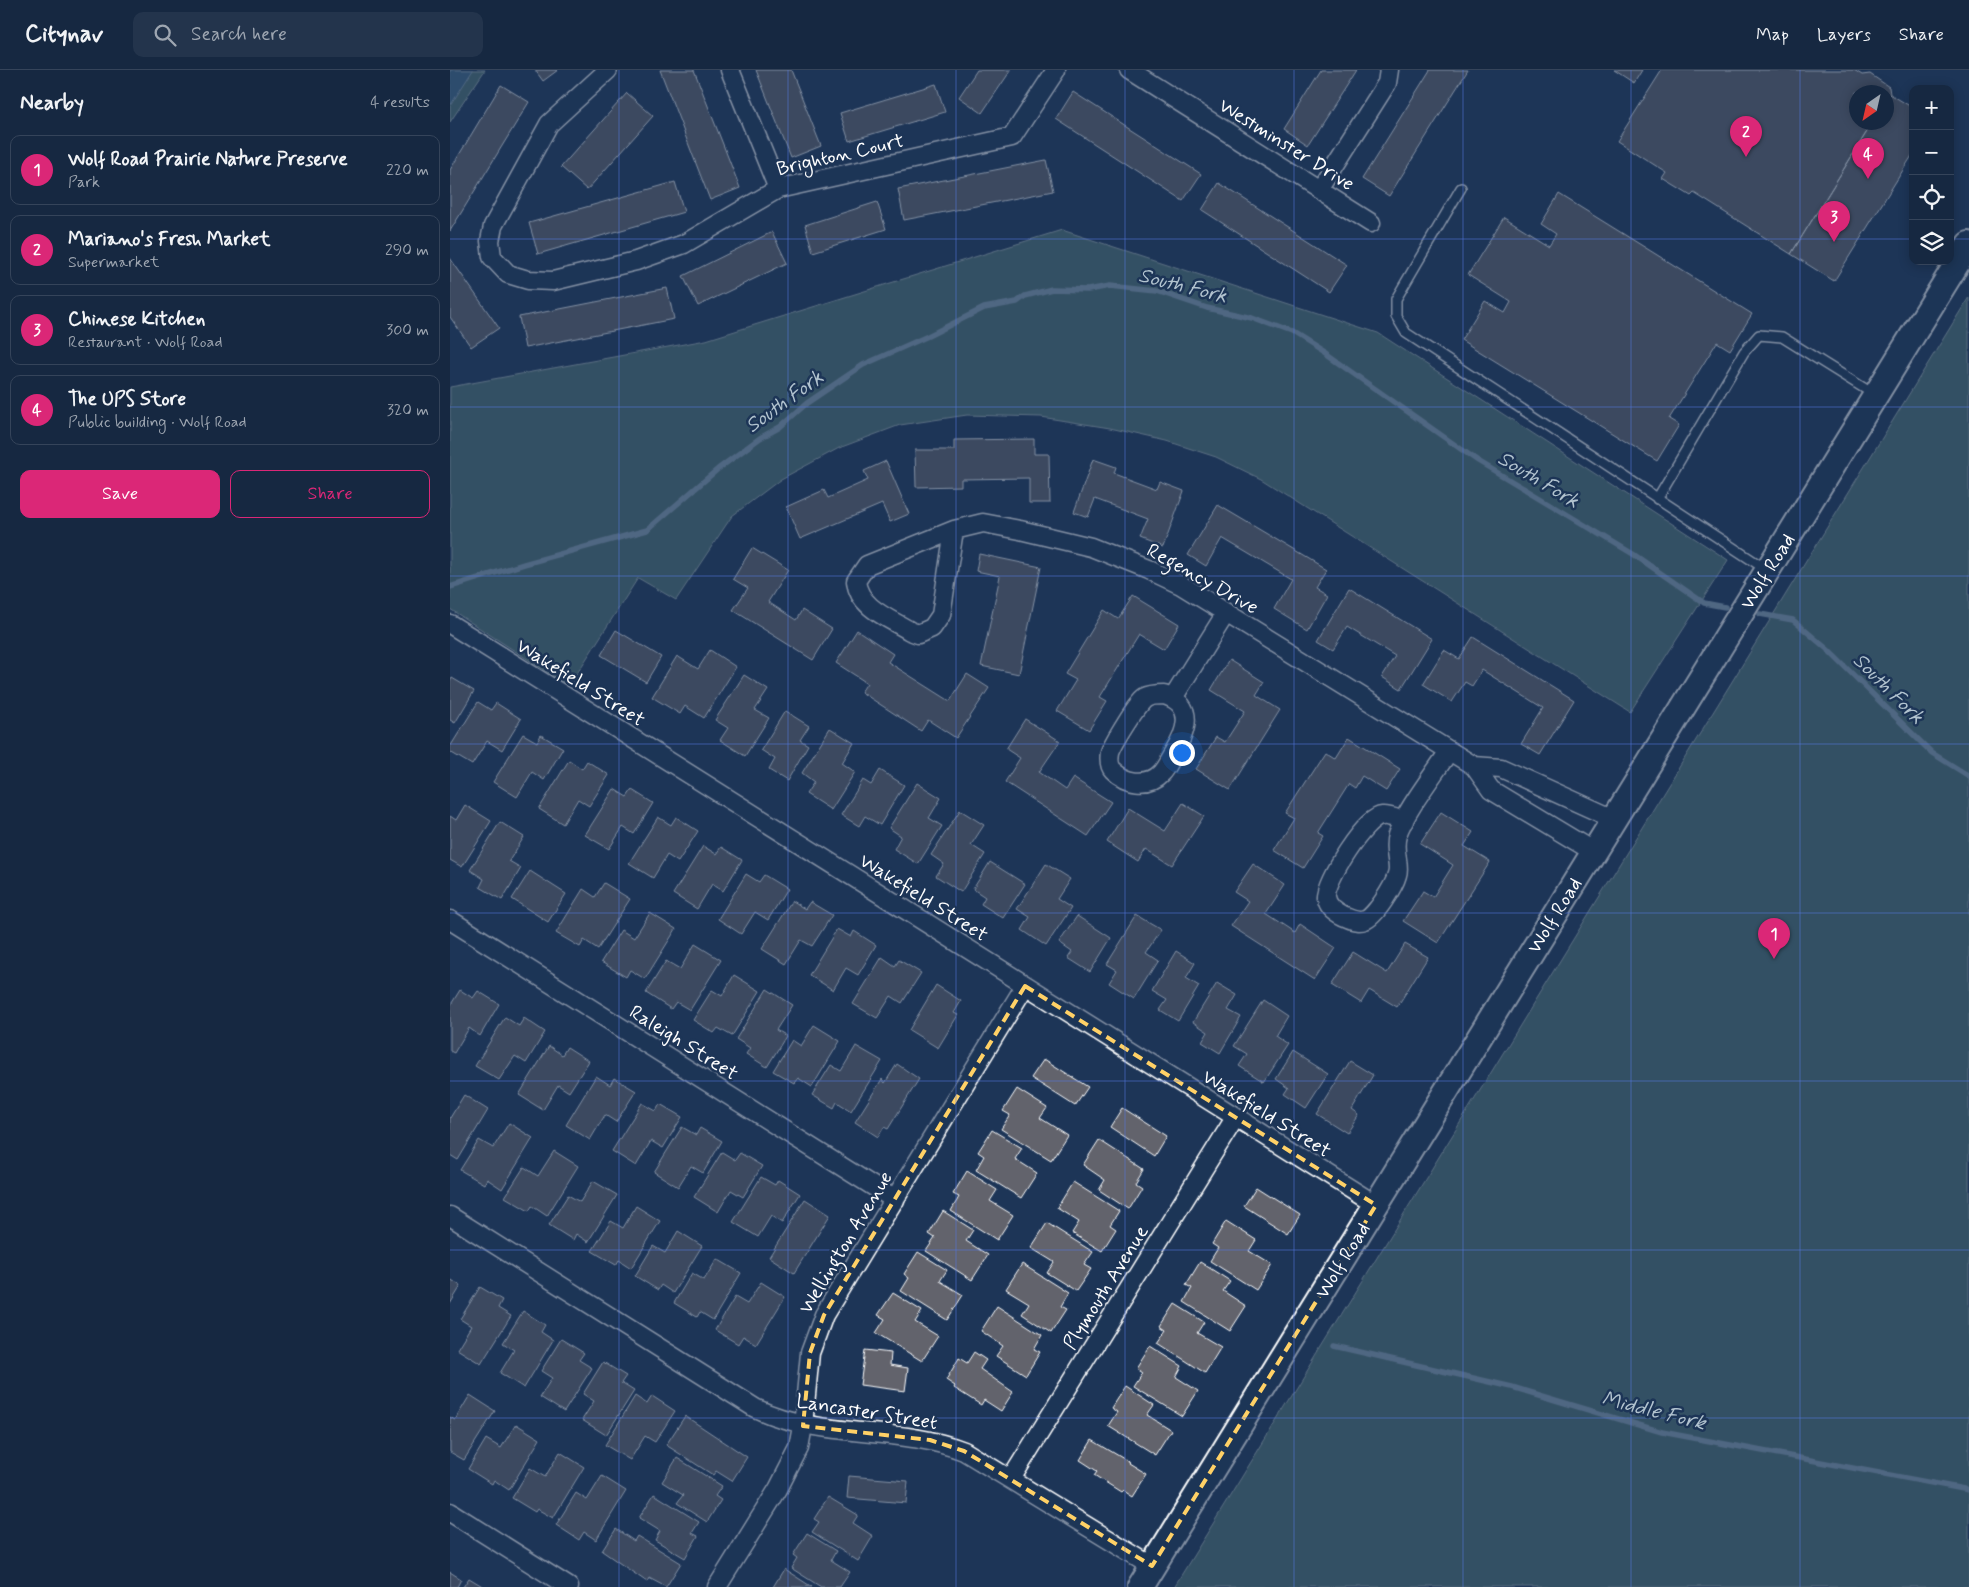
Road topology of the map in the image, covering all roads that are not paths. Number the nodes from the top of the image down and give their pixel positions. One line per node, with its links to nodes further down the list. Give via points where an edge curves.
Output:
1 (608, 70): 7 (street, Brighton Court, via 550,124 493,226 490,241 492,257 508,274 528,280 553,281 636,261 684,244)
2 (730, 70): 7 (street)
3 (1056, 70): 7 (street, Brighton Court, via 1012,137)
4 (1129, 70): 8 (street, Westminster Drive)
5 (1389, 70): 8 (street, via 1387,82)
6 (1461, 188): 12 (lane, via 1396,299 1396,316 1406,333)
7 (778, 189)
8 (1319, 190): 9 (street, Westminster Drive)
9 (1371, 223)
10 (1969, 244): 11 (main road, Wolf Road)
11 (1875, 395): 12 (lane, via 1782,337 1759,336 1744,352); 14 (main road, Wolf Road)
12 (1657, 499): 14 (lane)
13 (954, 530): 13 (street, Regency Drive, via 941,615 932,628 918,634 868,605 857,590 856,581 867,565); 15 (street, Regency Drive, via 983,524 1060,538 1181,585)
14 (1767, 570): 20 (main road, Wolf Road)
15 (1226, 613): 17 (street); 18 (street, Regency Drive)
16 (450, 624): 24 (street, Wakefield Street)
17 (1173, 698): 17 (street, via 1164,695 1145,698 1111,750 1109,760 1112,768 1126,779 1145,782 1160,774 1183,737 1186,721 1180,705)
18 (1450, 751): 19 (street, Regency Drive); 21 (street)
19 (1474, 766): 20 (street, Regency Drive, via 1501,768); 22 (street, Regency Drive, via 1491,790)
20 (1614, 819): 22 (main road, Wolf Road)
21 (1404, 822): 21 (street, via 1382,816 1374,818 1360,832 1327,885 1326,900 1331,909 1352,920 1361,921 1375,914 1397,876 1394,852)
22 (1594, 852): 27 (main road, Wolf Road)
23 (450, 920): 26 (street, Raleigh Street)
24 (1025, 986): 25 (street, Wakefield Street); 26 (street, Wellington Avenue)
25 (1235, 1118): 27 (street, Wakefield Street); 30 (street, Plymouth Avenue)
26 (895, 1200): 29 (street, Wellington Avenue, via 834,1297 816,1334 810,1353)
27 (1376, 1206): 32 (main road, Wolf Road)
28 (450, 1216): 29 (street, Lancaster Street, via 755,1408)
29 (803, 1426): 30 (street, Lancaster Street, via 930,1440 964,1452); 34 (street, Wellington Avenue, via 799,1448 790,1469)
30 (1011, 1479): 32 (street, Lancaster Street)
31 (450, 1512): 33 (street)
32 (1152, 1566): 35 (main road, Wolf Road)
33 (569, 1587)
34 (717, 1587)
35 (1140, 1587)

